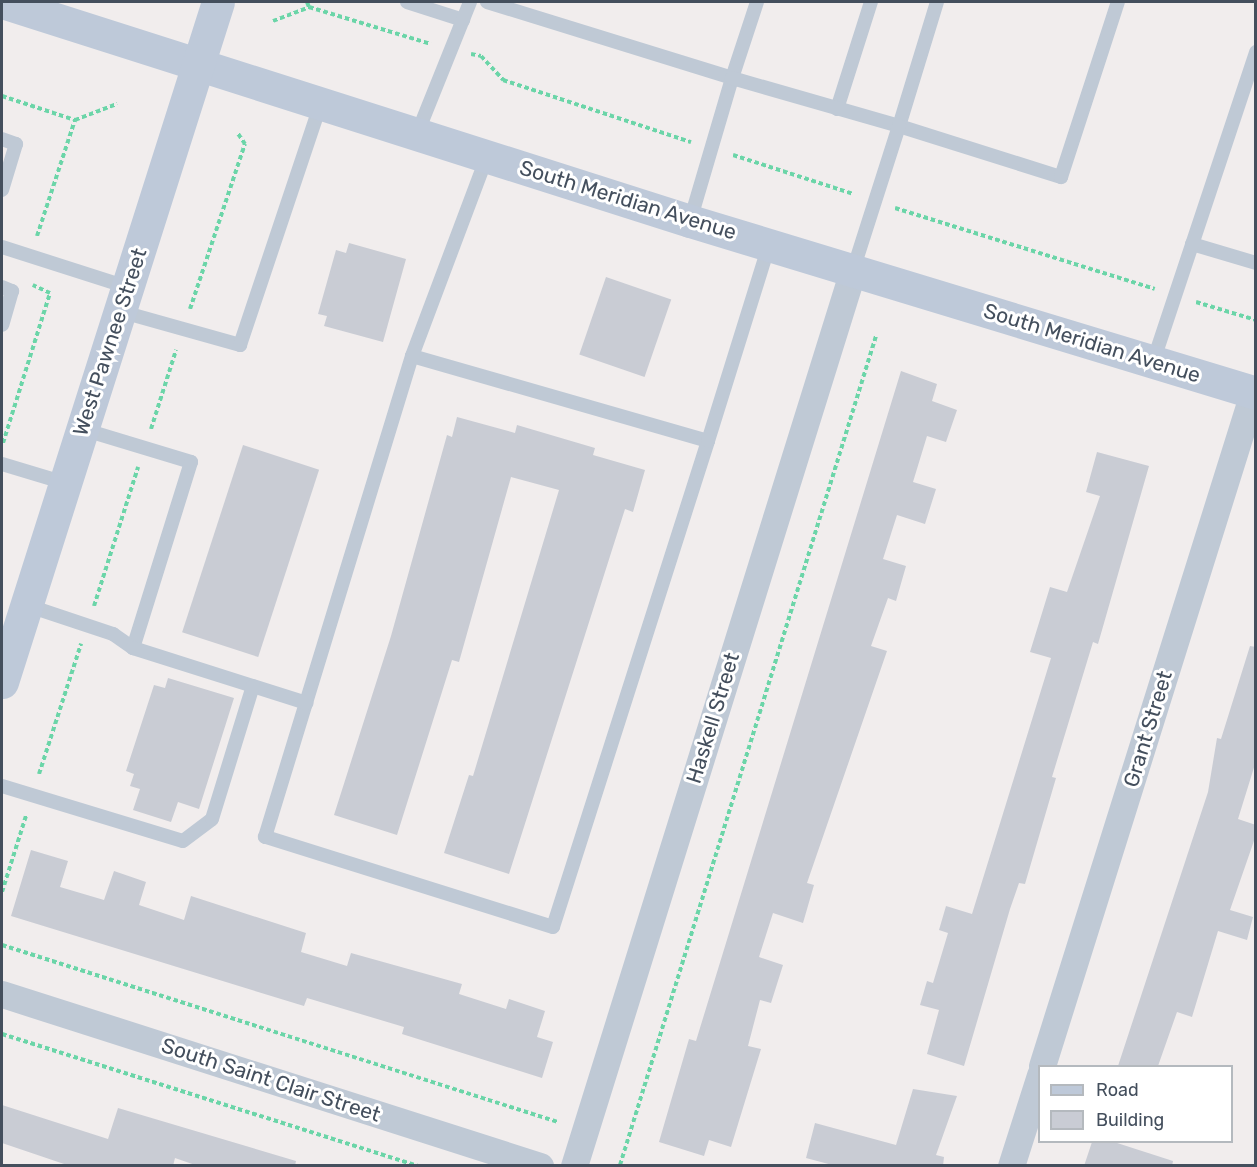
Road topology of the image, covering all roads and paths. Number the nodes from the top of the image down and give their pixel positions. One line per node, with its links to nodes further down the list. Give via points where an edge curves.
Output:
1 (218, 2): 16 (main road, West Pawnee Street)
2 (307, 2): 11 (path)
3 (407, 2): 12 (lane)
4 (470, 2): 12 (lane)
5 (488, 2): 17 (lane)
6 (757, 2): 17 (lane)
7 (871, 2): 20 (lane)
8 (937, 2): 22 (lane)
9 (1118, 2): 22 (lane, via 1060,177)
10 (8, 3): 16 (main road, South Meridian Avenue)
11 (309, 7): 13 (path); 14 (path)
12 (463, 20): 14 (lane)
13 (273, 21)
14 (451, 49): 24 (lane); 26 (path, via 481,56 503,80)
15 (1256, 52): 32 (lane)
16 (198, 64): 19 (main road, South Meridian Avenue); 38 (main road, West Pawnee Street)
17 (732, 78): 20 (lane); 26 (lane)
18 (2, 96): 21 (path)
19 (321, 103): 24 (main road, South Meridian Avenue); 41 (lane, via 240,345)
20 (837, 109): 22 (lane)
21 (75, 120)
22 (899, 126): 29 (lane)
23 (237, 132): 41 (path, via 245,144)
24 (417, 134): 27 (main road, South Meridian Avenue)
25 (2, 139): 28 (lane, via 16,144)
26 (711, 148): 29 (path); 30 (lane)
27 (488, 156): 30 (main road, South Meridian Avenue); 43 (lane)
28 (2, 190)
29 (874, 201): 35 (lane); 37 (path)
30 (690, 220): 31 (main road, South Meridian Avenue)
31 (769, 244): 35 (main road, South Meridian Avenue); 47 (lane)
32 (1192, 244): 34 (lane); 37 (lane)
33 (2, 247): 38 (lane)
34 (1256, 263)
35 (853, 270): 44 (main road, South Meridian Avenue); 69 (street, Haskell Street)
36 (2, 287): 40 (lane, via 12,291)
37 (1175, 295): 39 (path); 44 (lane)
38 (123, 299): 41 (lane); 46 (main road, West Pawnee Street)
39 (1256, 320)
40 (2, 325)
41 (183, 329): 48 (path)
42 (876, 336): 66 (path)
43 (412, 356): 47 (lane); 56 (lane)
44 (1153, 362): 45 (main road, South Meridian Avenue)
45 (1254, 393): 63 (street, Grant Street)
46 (82, 429): 48 (lane); 50 (main road, West Pawnee Street)
47 (708, 441): 56 (lane, via 553,927 265,837)
48 (144, 448): 52 (path); 53 (lane, via 191,462)
49 (2, 464): 50 (lane)
50 (65, 483): 51 (main road, West Pawnee Street)
51 (27, 604): 52 (lane); 54 (main road, West Pawnee Street)
52 (87, 625): 53 (lane, via 113,634); 58 (path)
53 (133, 648): 55 (lane)
54 (4, 664)
55 (253, 686): 56 (lane); 58 (lane, via 212,819 183,840)
56 (306, 703)
57 (2, 786): 58 (lane)
58 (33, 795): 59 (path)
59 (2, 892)
60 (2, 945): 65 (path)
61 (2, 994): 68 (street, South Saint Clair Street)
62 (2, 1034): 67 (path)
63 (1042, 1065)
64 (1038, 1081): 70 (street)
65 (561, 1123)
66 (620, 1165)
67 (419, 1166)
68 (540, 1166)
69 (574, 1166)
70 (1011, 1166)

